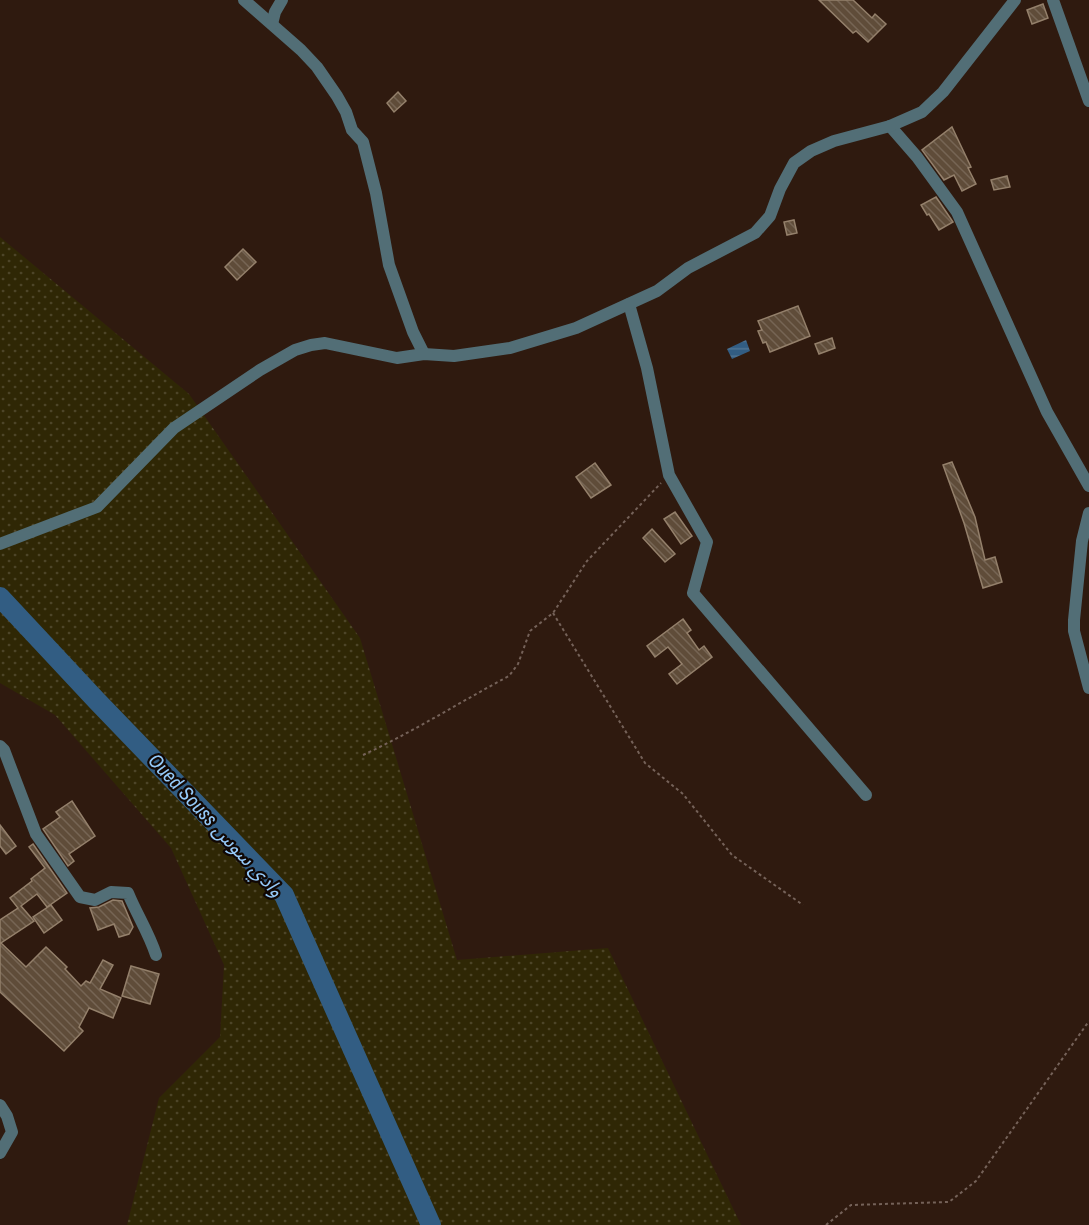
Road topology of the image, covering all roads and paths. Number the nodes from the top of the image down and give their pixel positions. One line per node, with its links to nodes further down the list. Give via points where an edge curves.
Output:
1 (244, 0): 5 (street)
2 (282, 0): 5 (street)
3 (1015, 0): 7 (street, via 943,92 922,112)
4 (1053, 0): 6 (street)
5 (272, 24): 9 (street, via 302,50 325,78 352,130 363,142 389,265)
6 (1089, 101)
7 (890, 126): 8 (street, via 811,151 794,163 770,216 755,233); 11 (street, via 918,157 957,212 1047,412)
8 (629, 304): 9 (street, via 576,328 510,348 454,356); 10 (street)
9 (424, 354): 13 (street, via 397,358 325,343 295,350 174,428 97,507)
10 (669, 475): 14 (path, via 587,561); 18 (street, via 707,542 693,593)
11 (1089, 486)
12 (1089, 513): 15 (street, via 1082,541 1074,631)
13 (0, 544)
14 (553, 613): 17 (path, via 530,631 518,664 509,676); 19 (path, via 645,763 683,794 732,855)
15 (1089, 688)
16 (0, 746): 20 (street, via 36,834 80,897 95,900 111,892 128,893)
17 (363, 755)
18 (866, 795)
19 (803, 905)
20 (156, 955)
21 (1089, 1021): 24 (path, via 976,1180 949,1202 851,1205)
22 (0, 1105): 23 (street, via 12,1132)
23 (0, 1153)
24 (826, 1225)

